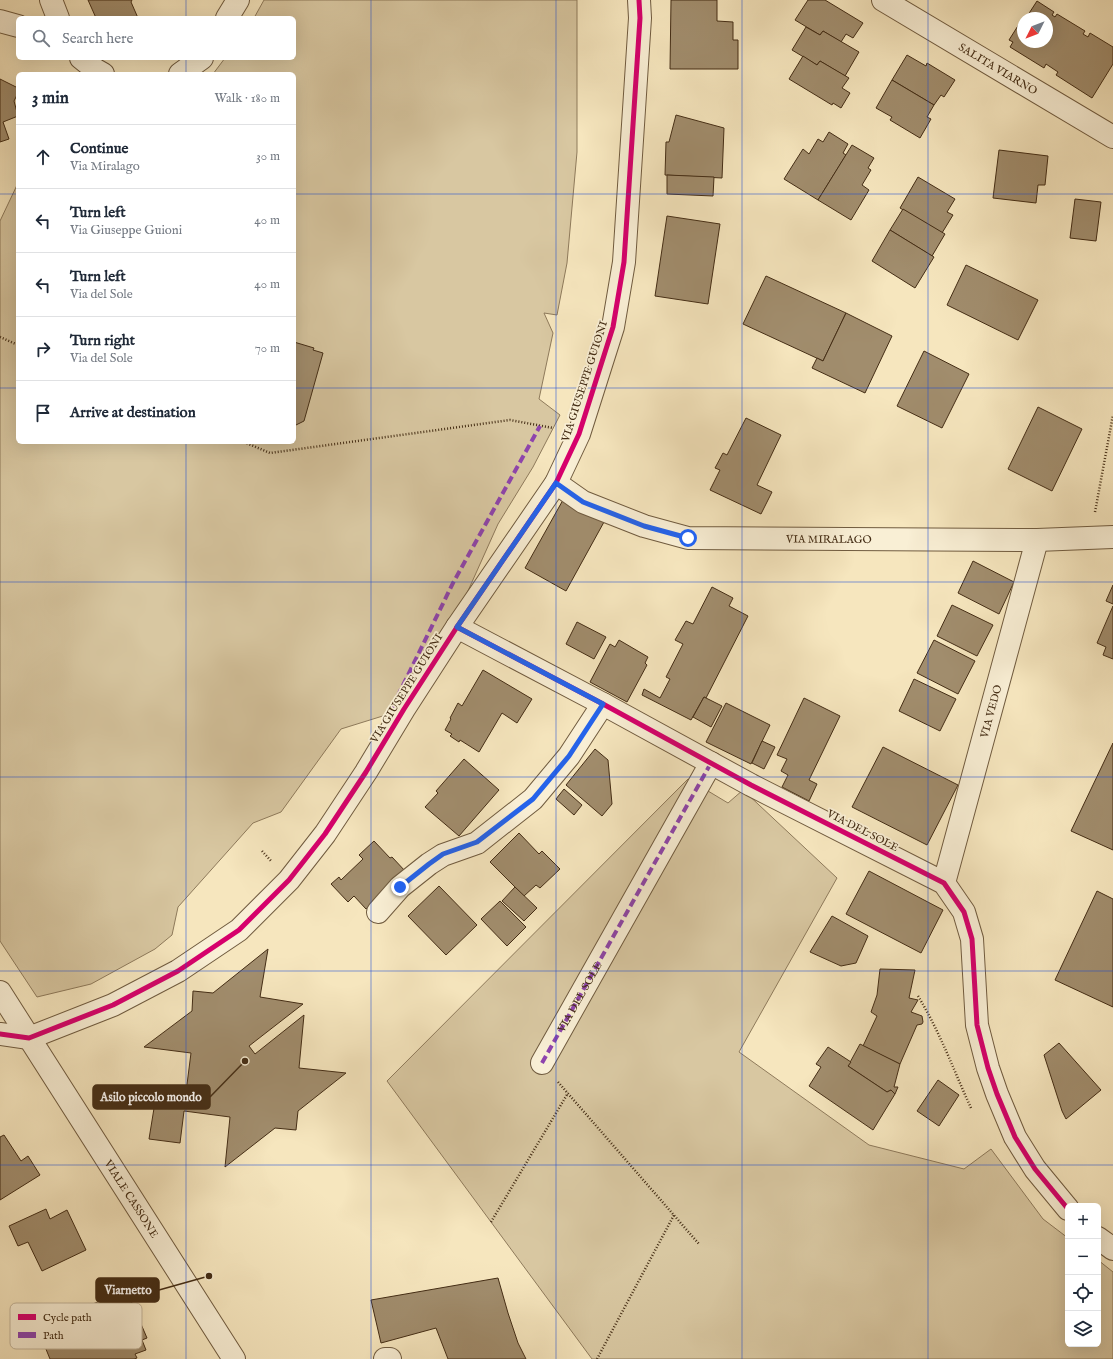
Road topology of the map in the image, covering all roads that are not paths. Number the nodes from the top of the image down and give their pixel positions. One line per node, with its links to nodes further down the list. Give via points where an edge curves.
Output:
1 (51, 0): 5 (street)
2 (238, 0): 6 (street)
3 (639, 0): 14 (street, VIA GIUSEPPE GUIONI, via 640,18 624,262 613,327 579,434)
4 (883, 0): 13 (street, SALITA VIARNO)
5 (57, 16)
6 (229, 16)
7 (0, 21): 8 (street)
8 (16, 25)
9 (84, 60): 11 (street)
10 (199, 60): 12 (street)
11 (100, 72)
12 (183, 72)
13 (1113, 137)
14 (556, 483): 16 (street, VIA MIRALAGO, via 583,502 644,526 688,538); 17 (street, VIA GIUSEPPE GUIONI)
15 (1113, 537): 16 (street, VIA MIRALAGO)
16 (1037, 540): 20 (street, VIA VEDO)
17 (457, 627): 18 (street, VIA DEL SOLE); 24 (street, VIA GIUSEPPE GUIONI, via 325,834 289,880 239,930 178,971 119,1001)
18 (603, 704): 19 (street, VIA DEL SOLE); 21 (street, via 569,756 533,799 477,842 443,854 429,864 400,887)
19 (711, 763): 20 (street, VIA DEL SOLE); 25 (street, VIA DEL SOLE)
20 (944, 883): 26 (street, VIA DEL SOLE, via 964,912 972,939 977,1025 997,1094 1015,1137 1035,1169)
21 (378, 912)
22 (0, 992): 24 (street, VIALE CASSONE)
23 (0, 1034): 24 (street)
24 (29, 1038): 29 (street, VIALE CASSONE)
25 (542, 1063)
26 (1065, 1205)
27 (1099, 1239): 28 (street)
28 (1113, 1249)
29 (234, 1359)
30 (386, 1359): 31 (street)
31 (390, 1359)

